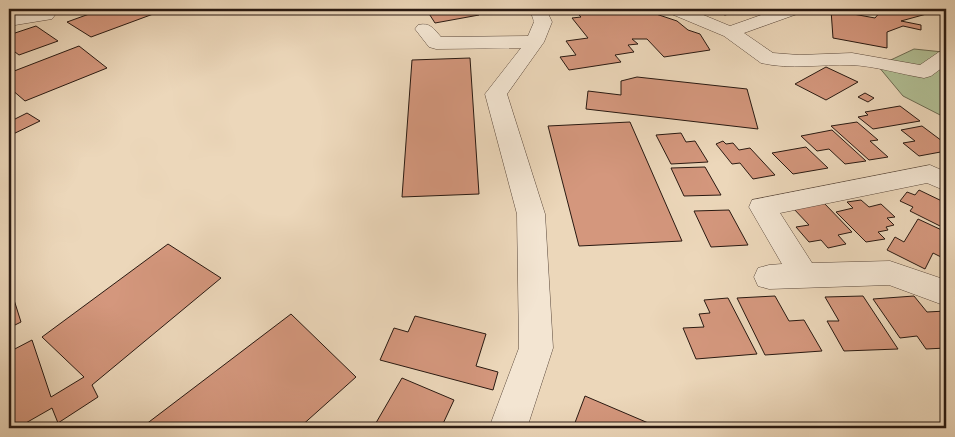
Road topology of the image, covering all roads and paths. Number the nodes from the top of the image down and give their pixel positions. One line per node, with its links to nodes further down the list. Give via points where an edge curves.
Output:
1 (538, 9): 8 (street, via 543,22)
2 (675, 9): 7 (street)
3 (794, 9): 7 (street)
4 (46, 15): 5 (street)
5 (9, 21)
6 (424, 29): 8 (street, via 436,43)
7 (730, 32): 11 (street, via 768,59)
8 (535, 42): 16 (street, via 496,94 531,214 536,348)
9 (870, 49): 11 (street)
10 (946, 56): 11 (street, via 924,72)
11 (852, 59)
12 (946, 182): 13 (street, via 930,174 762,207)
13 (804, 276): 14 (street); 15 (street, via 890,273)
14 (769, 277)
15 (946, 293)
16 (508, 428)

